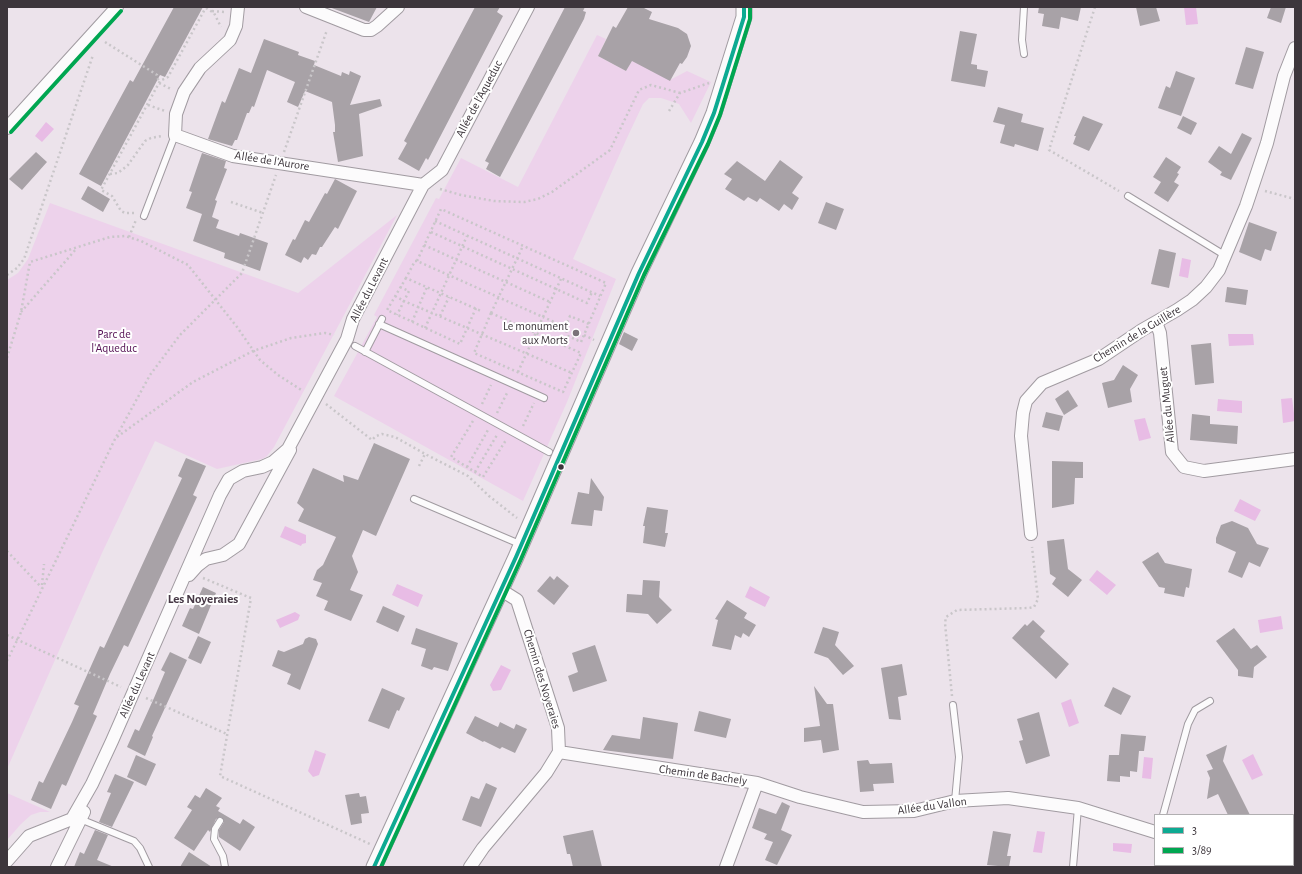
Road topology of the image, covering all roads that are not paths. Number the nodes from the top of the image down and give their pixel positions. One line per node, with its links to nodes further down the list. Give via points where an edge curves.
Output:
1 (117, 7): 10 (street)
2 (238, 7): 11 (street, via 236,26 230,40 200,68 184,92 176,114)
3 (306, 7): 4 (street, via 364,30 372,30)
4 (398, 7)
5 (528, 7): 12 (street, Allée de l'Aqueduc, via 442,170)
6 (744, 7): 28 (street, via 742,23 714,112 629,296)
7 (1024, 7): 9 (lane)
8 (1295, 48): 15 (street, Chemin de la Guillère, via 1284,76 1267,143)
9 (1024, 54)
10 (7, 128)
11 (175, 135): 12 (street, Allée de l'Aurore, via 233,156); 14 (lane)
12 (423, 185): 20 (street, Allée du Levant)
13 (1128, 196): 15 (lane)
14 (144, 216)
15 (1226, 256): 16 (street, Chemin de la Guillère, via 1201,292)
16 (1156, 322): 22 (street, Allée du Muguet, via 1160,333 1172,452 1184,467 1204,471); 26 (street, Chemin de la Guillère, via 1099,359 1042,383 1026,401 1021,436)
17 (355, 346): 18 (lane)
18 (365, 352): 19 (lane, via 381,322); 21 (lane)
19 (541, 396)
20 (306, 416): 23 (street, Allée du Levant, via 288,448 273,462); 24 (street, Allée du Levant)
21 (549, 452)
22 (1295, 459)
23 (262, 467): 24 (street, via 270,476); 27 (street, Allée du Levant, via 243,471 229,479)
24 (272, 485): 29 (street, Allée du Levant, via 239,544)
25 (414, 499): 28 (lane)
26 (1031, 534)
27 (202, 538): 29 (street, via 208,550); 30 (street, Allée du Levant)
28 (522, 545): 31 (street)
29 (216, 557): 30 (street, Allée du Levant, via 206,559 197,566)
30 (181, 585): 36 (street, Allée du Levant)
31 (501, 590): 34 (street, Chemin des Noyeraies, via 517,600 558,728); 49 (street)
32 (1210, 701): 39 (lane, via 1195,710 1188,724)
33 (953, 705): 37 (lane, via 959,757)
34 (560, 752): 35 (street, Chemin de Bachely); 50 (street, via 546,773 482,848)
35 (757, 783): 37 (street, Allée du Vallon, via 800,797 863,812 914,811); 51 (street, Chemin de Bachely)
36 (92, 784): 40 (street, Allée du Levant); 42 (street, Allée du Levant, via 71,821)
37 (955, 801): 38 (street, Allée du Vallon, via 1008,798)
38 (1078, 808): 43 (street, Allée du Vallon); 52 (lane)
39 (1163, 814)
40 (80, 820): 44 (street, Allée du Levant); 47 (lane, via 134,841)
41 (220, 821): 48 (lane, via 215,829 214,839 224,856)
42 (54, 826): 44 (street, via 64,834); 45 (street, Allée du Levant, via 29,836)
43 (1154, 832)
44 (67, 845): 46 (street, Allée du Levant)
45 (7, 861)
46 (58, 867)
47 (149, 867)
48 (225, 867)
49 (374, 867)
50 (470, 867)
51 (726, 867)
52 (1073, 867)

